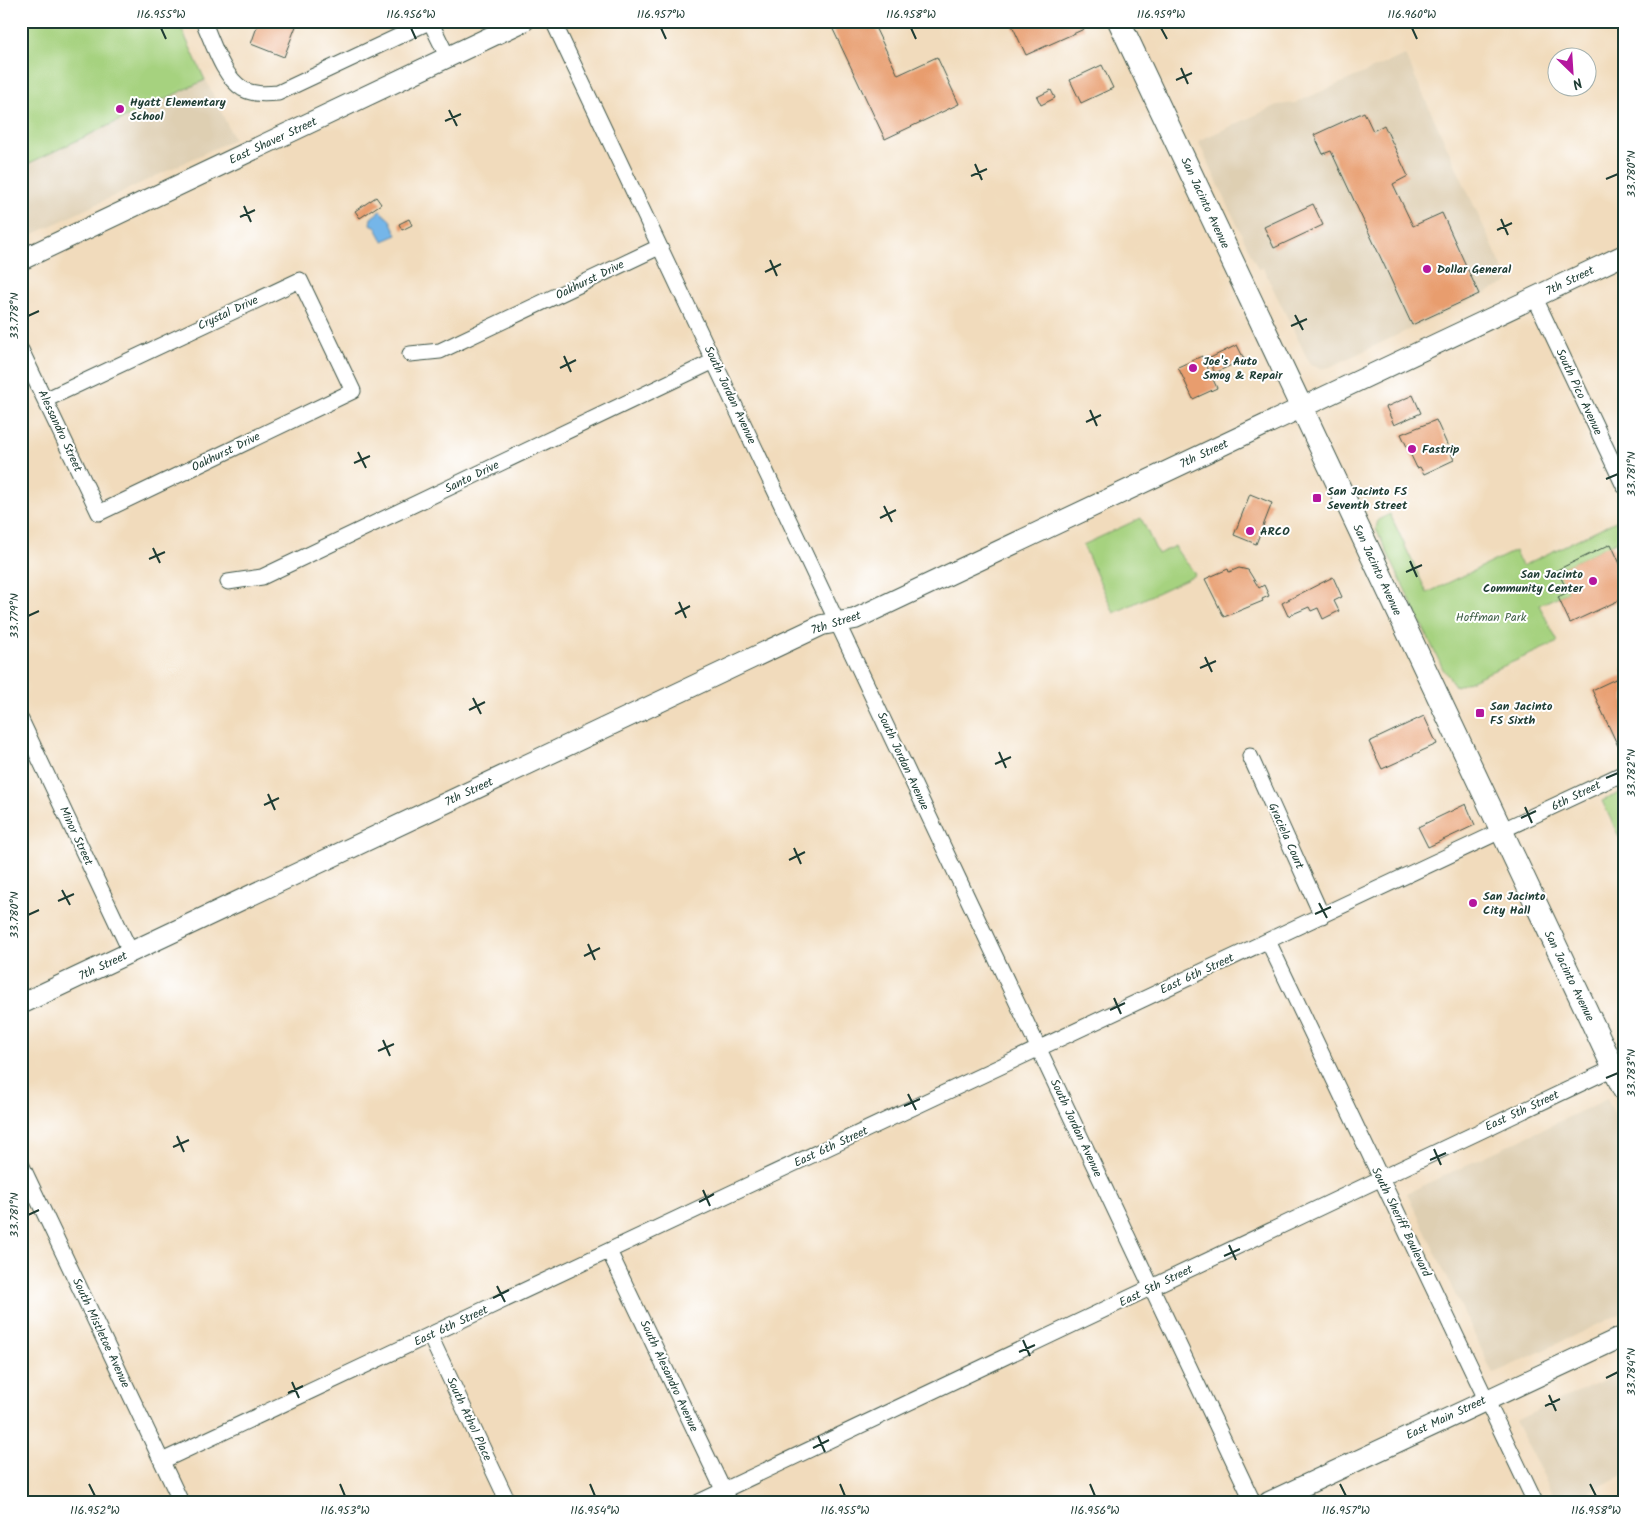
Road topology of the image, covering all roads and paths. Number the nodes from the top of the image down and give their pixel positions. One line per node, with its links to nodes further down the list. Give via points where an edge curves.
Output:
1 (203, 21): 2 (street, via 227,73 243,89 259,94 278,93)
2 (430, 21): 6 (street)
3 (524, 21): 6 (street, East Shaver Street)
4 (553, 21): 7 (street, South Jordan Avenue)
5 (1119, 21): 16 (main road, San Jacinto Avenue)
6 (448, 58): 9 (street, East Shaver Street)
7 (659, 247): 12 (street, Oakhurst Drive, via 440,351); 13 (street, South Jordan Avenue)
8 (1624, 256): 10 (street, 7th Street)
9 (21, 260)
10 (1535, 298): 16 (street, 7th Street); 17 (street, South Pico Avenue)
11 (21, 350): 15 (street, Alessandro Street)
12 (410, 354)
13 (714, 362): 19 (street, Santo Drive, via 262,577); 20 (street, South Jordan Avenue)
14 (353, 391): 15 (street, Crystal Drive, via 300,280); 18 (street, Oakhurst Drive)
15 (45, 400): 18 (street, Alessandro Street)
16 (1301, 408): 20 (street, 7th Street, via 855,619); 24 (main road, San Jacinto Avenue)
17 (1624, 486)
18 (99, 513)
19 (228, 582)
20 (838, 623): 27 (street, 7th Street, via 813,630); 29 (street, South Jordan Avenue)
21 (21, 720): 27 (street, Minor Street)
22 (1250, 756): 25 (street, Graciela Court)
23 (1624, 773): 24 (street, 6th Street)
24 (1500, 832): 25 (street, East 6th Street); 30 (main road, San Jacinto Avenue)
25 (1322, 916): 26 (street, East 6th Street)
26 (1268, 941): 29 (street, East 6th Street); 33 (street, South Sheriff Boulevard)
27 (131, 953): 28 (street, 7th Street)
28 (21, 1004)
29 (1038, 1049): 34 (street, East 6th Street); 35 (street, South Jordan Avenue)
30 (1618, 1065): 31 (main road, San Jacinto Avenue); 33 (street, East 5th Street)
31 (1624, 1090)
32 (21, 1164): 39 (street, South Mistletoe Avenue)
33 (1379, 1178): 35 (street, East 5th Street); 38 (street, South Sheriff Boulevard)
34 (609, 1251): 36 (street, East 6th Street); 40 (street, South Alesandro Avenue)
35 (1152, 1288): 40 (street, East 5th Street); 44 (street, South Jordan Avenue)
36 (430, 1336): 39 (street, East 6th Street); 42 (street, South Athol Place)
37 (1624, 1336): 38 (street, East Main Street)
38 (1487, 1399): 45 (street, East Main Street); 46 (street, South Sheriff Boulevard)
39 (162, 1461): 41 (street, South Mistletoe Avenue)
40 (726, 1496): 43 (street, East 5th Street)
41 (181, 1502)
42 (508, 1502)
43 (699, 1502)
44 (1252, 1502)
45 (1269, 1502)
46 (1535, 1502)

